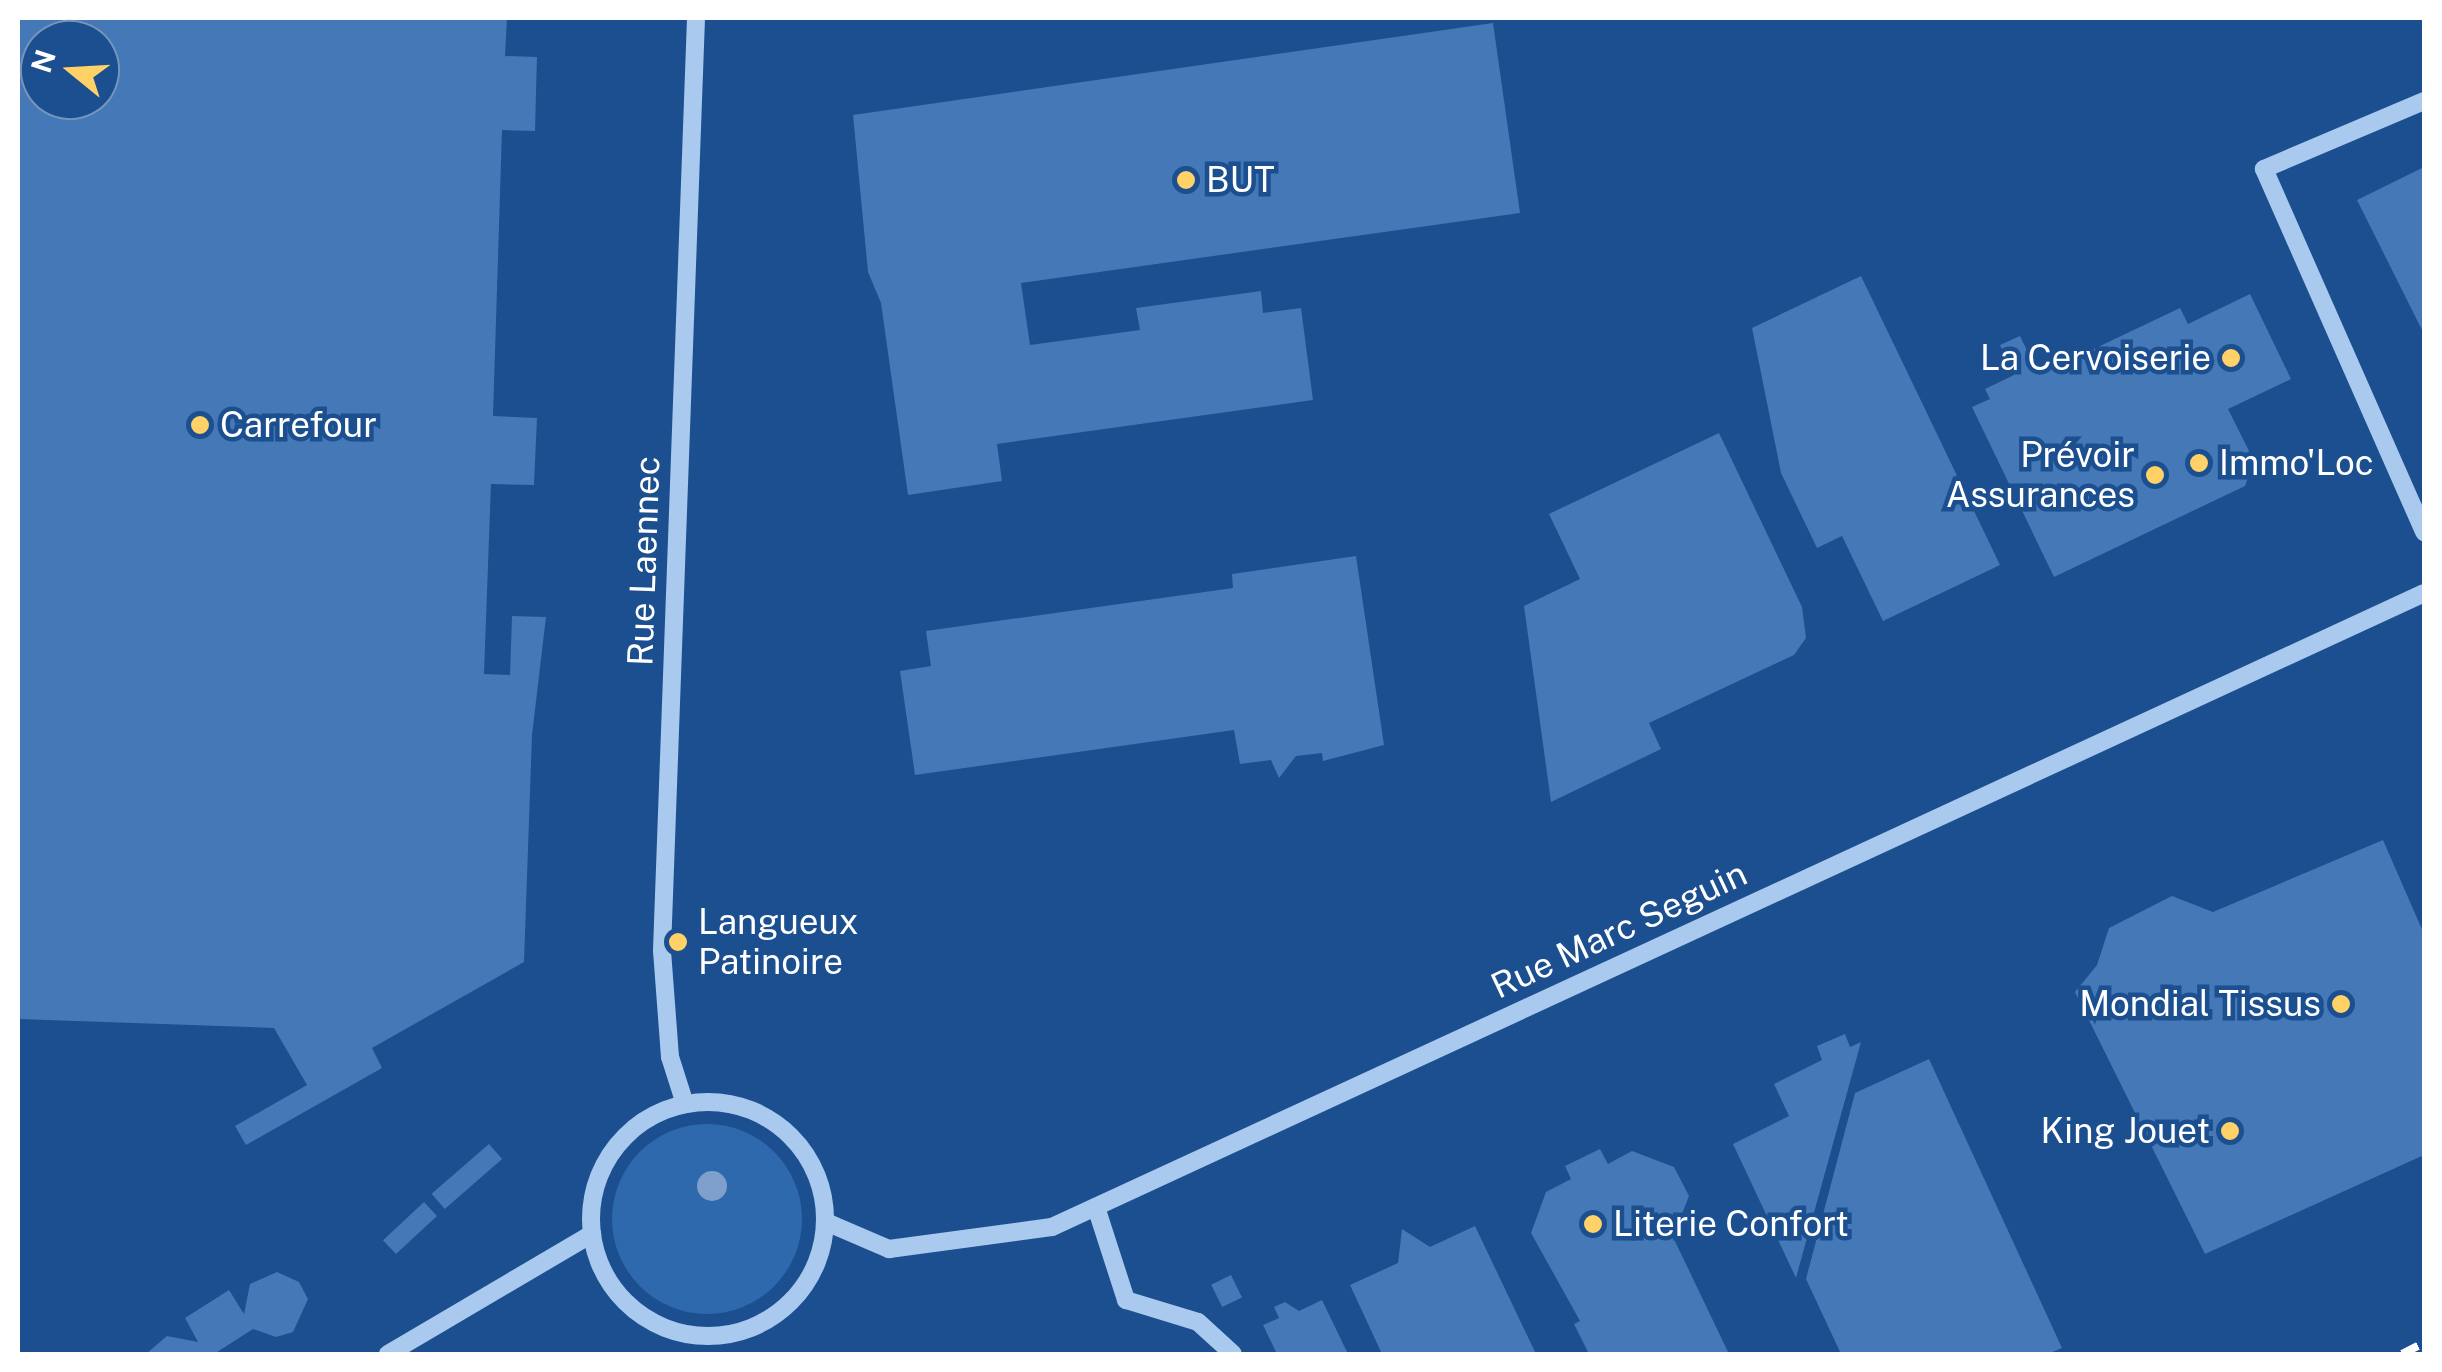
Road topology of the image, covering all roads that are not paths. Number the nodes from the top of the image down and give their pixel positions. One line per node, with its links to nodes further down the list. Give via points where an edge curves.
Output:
1 (696, 18): 5 (street, Rue Laennec, via 662,950 670,1058)
2 (2424, 101): 3 (street, via 2264,170)
3 (2424, 532)
4 (2424, 594): 6 (street, Rue Marc Seguin)
5 (684, 1104): 7 (street, via 754,1110 784,1129 822,1187); 8 (street, via 652,1116 614,1151 593,1199)
6 (1096, 1206): 7 (street, Rue Marc Seguin, via 1052,1227 890,1249); 10 (street, via 1126,1300 1198,1322)
7 (826, 1222): 8 (street, via 818,1260 799,1294 734,1335 695,1337 658,1326 625,1303 603,1271)
8 (592, 1234): 9 (street)
9 (388, 1354)
10 (1233, 1354)

